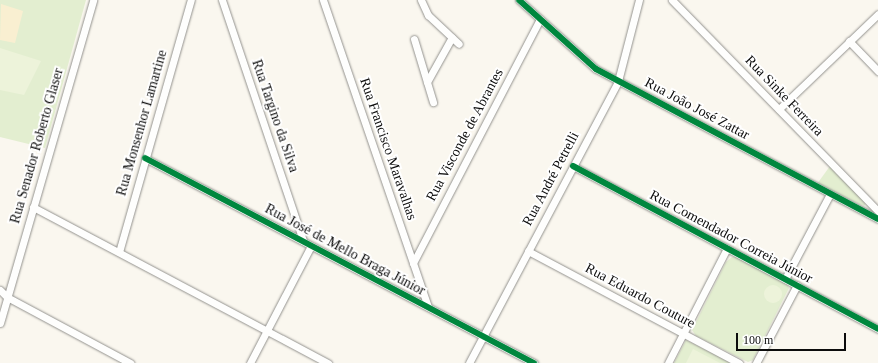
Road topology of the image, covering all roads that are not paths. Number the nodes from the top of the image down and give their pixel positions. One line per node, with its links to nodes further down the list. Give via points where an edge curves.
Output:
1 (93, 0): 23 (street, Rua Senador Roberto Glaser)
2 (190, 0): 20 (street, Rua Monsenhor Lamartine)
3 (222, 0): 26 (street, Rua Targino da Silva)
4 (323, 0): 31 (street, Rua Francisco Maravalhas)
5 (422, 0): 11 (street, via 428,15)
6 (519, 0): 10 (street, Rua João José Zattar)
7 (638, 0): 16 (street, Rua André Petrelli)
8 (672, 0): 19 (street, Rua Sinke Ferreira)
9 (878, 14): 13 (street)
10 (540, 19): 16 (street, Rua João José Zattar, via 587,62); 31 (street, Rua Visconde de Abrantes)
11 (452, 37): 14 (street); 17 (street)
12 (414, 39): 17 (street)
13 (850, 41): 15 (street); 19 (street)
14 (459, 44)
15 (878, 71)
16 (618, 81): 21 (street, Rua André Petrelli); 22 (street, Rua João José Zattar)
17 (427, 82): 18 (street)
18 (433, 102)
19 (779, 109): 24 (street, Rua Sinke Ferreira)
20 (145, 158): 26 (street, Rua José de Mello Braga Júnior); 30 (street, Rua Monsenhor Lamartine)
21 (573, 166): 28 (street, Rua Comendador Correia Júnior); 29 (street, Rua André Petrelli)
22 (830, 194): 25 (street, Rua João José Zattar); 32 (street)
23 (33, 207): 30 (street); 35 (street, Rua Senador Roberto Glaser)
24 (878, 211)
25 (878, 219)
26 (303, 241): 27 (street, Rua José de Mello Braga Júnior)
27 (311, 246): 36 (street, Rua José de Mello Braga Júnior); 39 (street)
28 (727, 248): 32 (street, Rua Comendador Correia Júnior); 40 (street)
29 (528, 251): 40 (street, Rua Eduardo Couture); 41 (street, Rua André Petrelli)
30 (119, 252): 39 (street)
31 (413, 263): 36 (street, Rua Francisco Maravalhas)
32 (784, 279): 33 (street, Rua Comendador Correia Júnior)
33 (797, 285): 38 (street, Rua Comendador Correia Júnior); 49 (street)
34 (0, 290): 35 (street)
35 (7, 297): 37 (street, Rua Senador Roberto Glaser); 42 (street)
36 (428, 307): 41 (street, Rua José de Mello Braga Júnior)
37 (0, 323)
38 (878, 329)
39 (267, 331): 43 (street); 44 (street)
40 (683, 333): 47 (street); 48 (street, Rua Eduardo Couture)
41 (483, 336): 45 (street, Rua André Petrelli); 46 (street, Rua José de Mello Braga Júnior)
42 (130, 363)
43 (250, 363)
44 (328, 363)
45 (469, 363)
46 (534, 363)
47 (668, 363)
48 (739, 363)
49 (756, 363)

